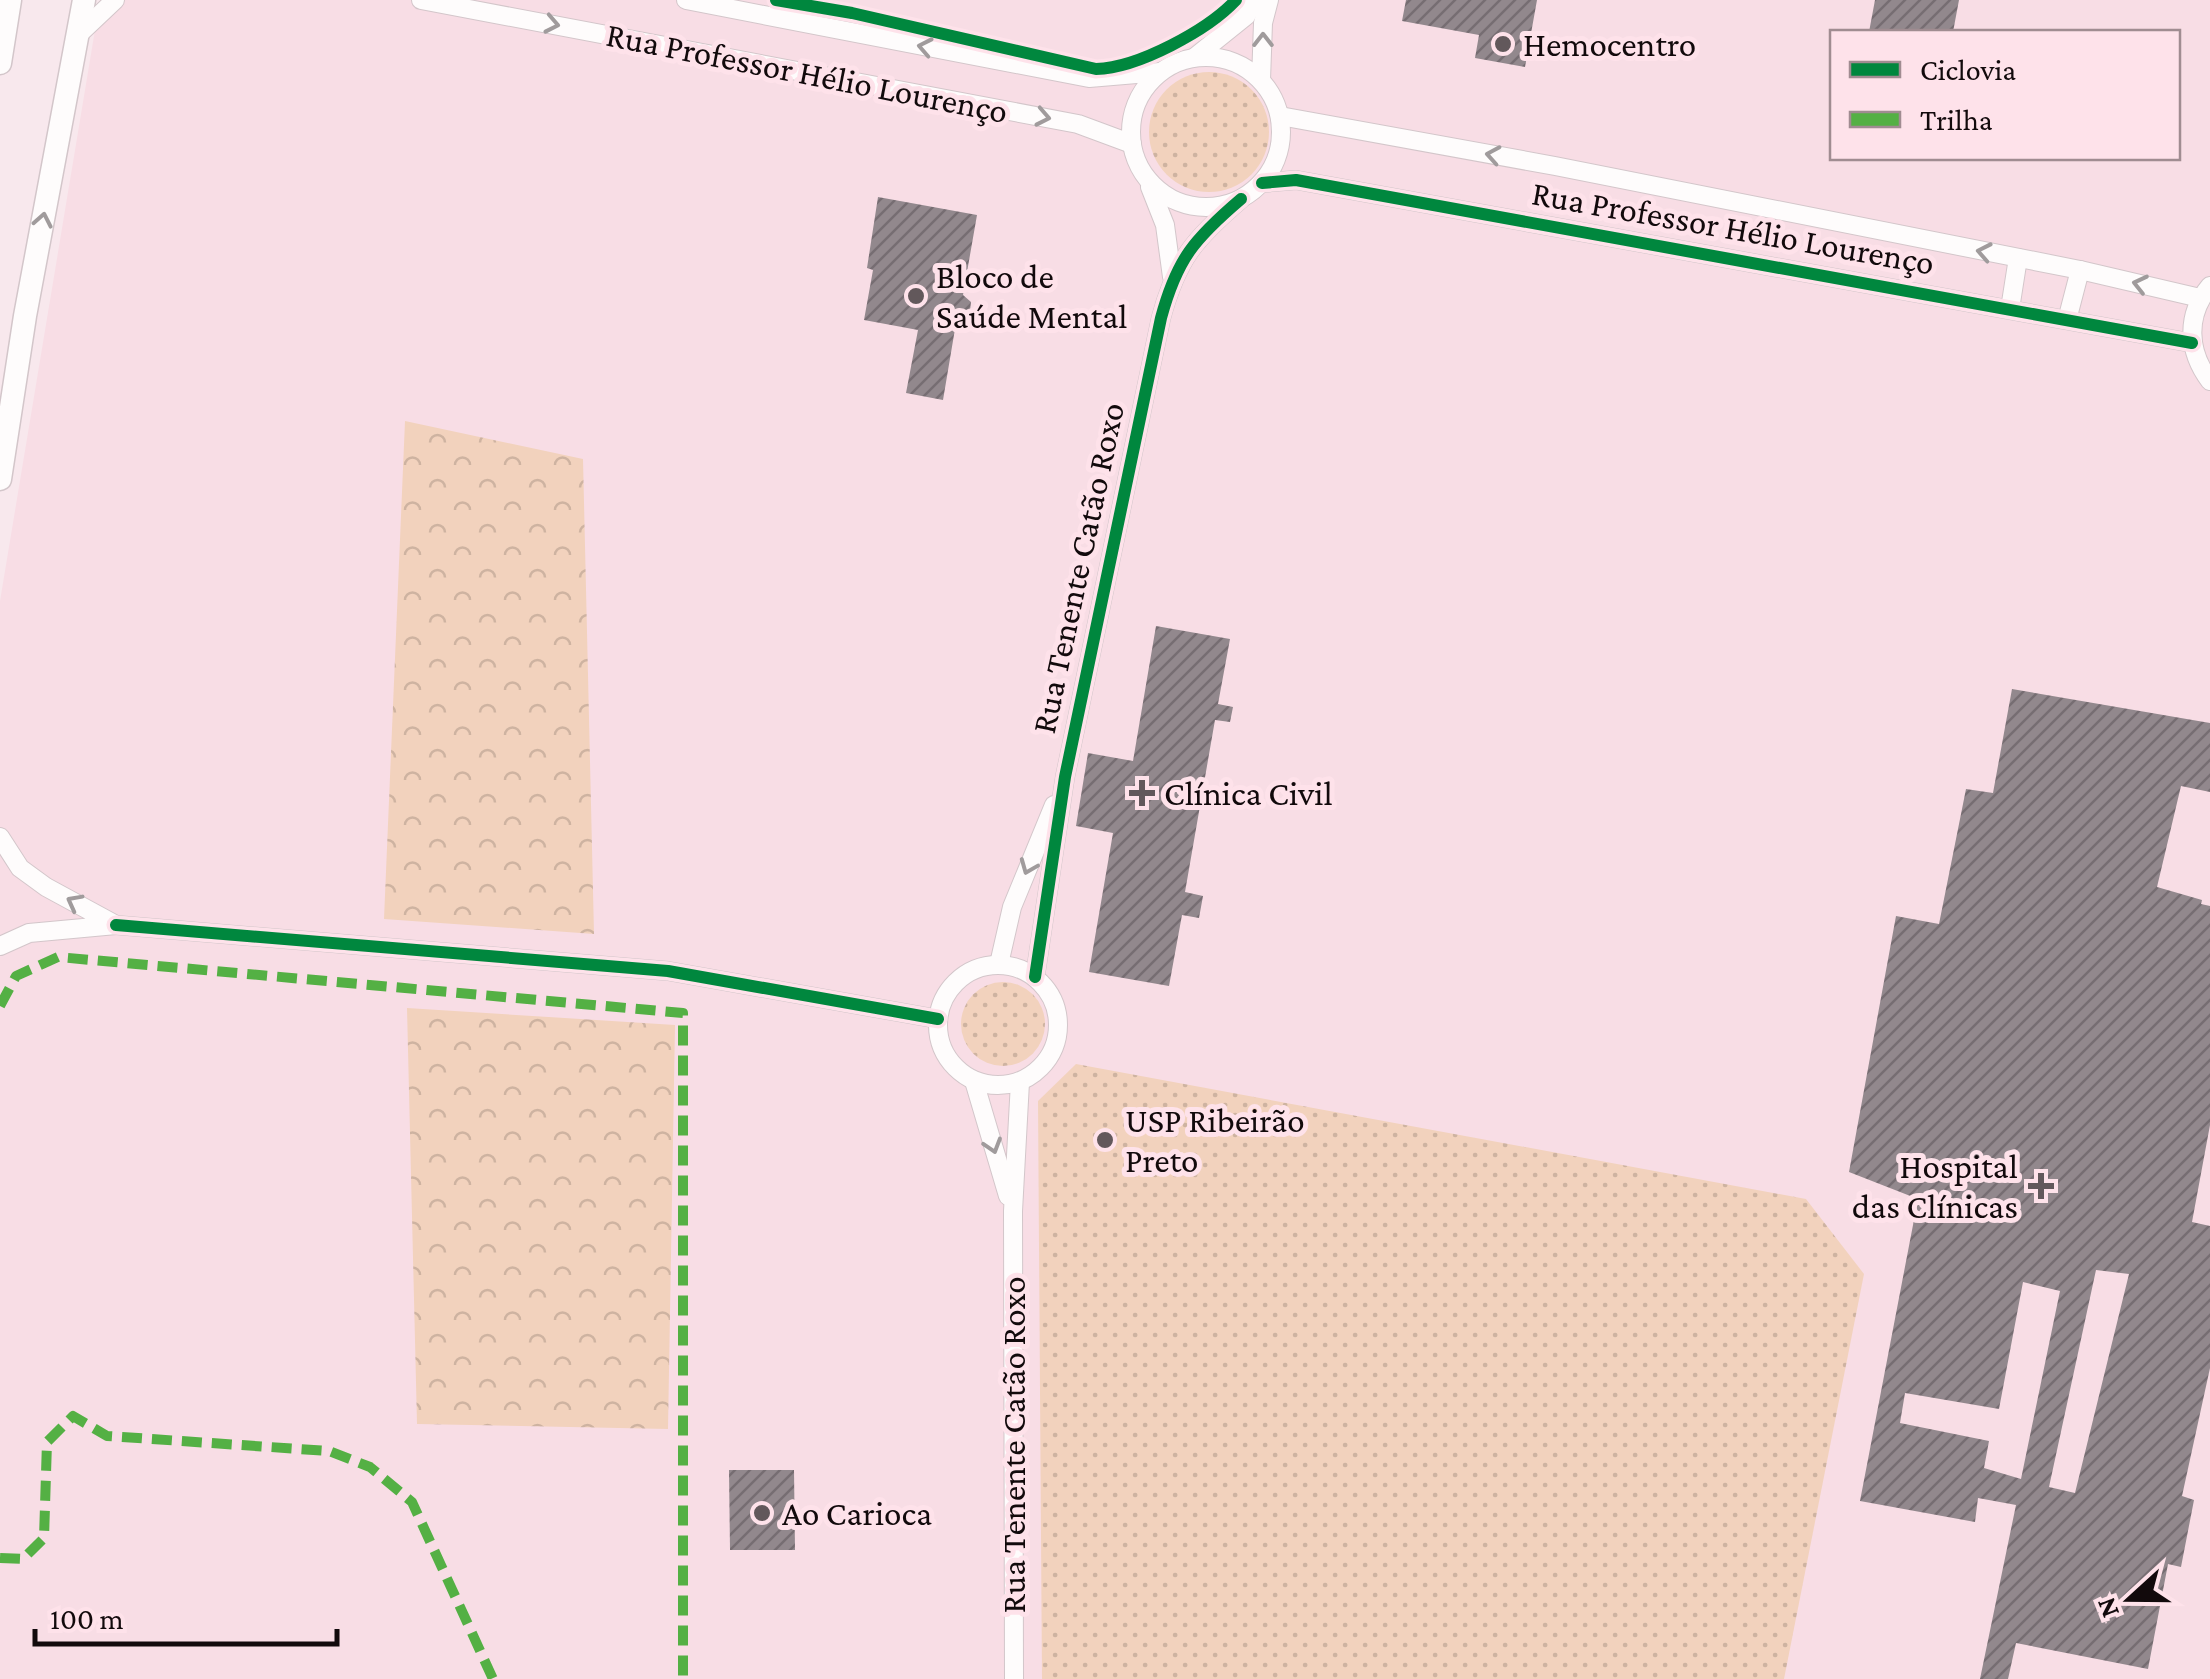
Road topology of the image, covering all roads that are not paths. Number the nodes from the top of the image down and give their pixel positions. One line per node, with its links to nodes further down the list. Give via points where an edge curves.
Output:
1 (10, 0): 9 (street)
2 (84, 0): 8 (street)
3 (115, 0): 8 (street)
4 (421, 0): 14 (street, Rua Professor Hélio Lourenço, one-way to 14, via 1078,124)
5 (686, 0): 11 (street, Rua Professor Hélio Lourenço, one-way to 5, via 1089,78)
6 (1255, 0): 10 (street, via 1246,16)
7 (1269, 0): 12 (street, one-way to 7)
8 (78, 35): 24 (street, one-way to 8)
9 (1, 50)
10 (1194, 57): 11 (street); 12 (street, via 1219,57)
11 (1160, 72): 14 (street, via 1132,117)
12 (1262, 80): 13 (street)
13 (1280, 116): 16 (street, via 1278,152); 18 (street, Rua Professor Hélio Lourenço, one-way to 13)
14 (1132, 144): 15 (street)
15 (1144, 176): 17 (street, via 1188,206); 20 (street, Rua Tenente Catão Roxo, via 1165,225)
16 (1262, 183): 17 (street); 22 (street, Rua Professor Hélio Lourenço, via 1296,180)
17 (1241, 199): 20 (street, Rua Tenente Catão Roxo, via 1191,248)
18 (2018, 258): 19 (street, Rua Professor Hélio Lourenço); 22 (street)
19 (2080, 270): 21 (street, Rua Professor Hélio Lourenço, one-way to 19); 25 (street)
20 (1172, 278): 29 (street, Rua Tenente Catão Roxo)
21 (2205, 292): 26 (street, via 2192,320)
22 (2010, 309): 25 (street, Rua Professor Hélio Lourenço)
23 (0, 310): 24 (street)
24 (25, 316): 28 (street)
25 (2067, 320): 26 (street, Rua Professor Hélio Lourenço)
26 (2192, 343): 27 (street)
27 (2210, 382)
28 (0, 479)
29 (1065, 777): 33 (street, Rua Tenente Catão Roxo, one-way to 33, via 1012,907); 34 (street, Rua Tenente Catão Roxo)
30 (0, 837): 31 (street, one-way to 30, via 20,868)
31 (116, 925): 32 (street, via 29,933); 35 (street, via 668,971)
32 (0, 946)
33 (999, 964): 34 (street); 35 (street, via 958,980)
34 (1035, 977): 37 (street, via 1055,1002 1058,1033 1046,1062)
35 (938, 1019): 36 (street, via 946,1056)
36 (974, 1081): 37 (street); 38 (street, Rua Tenente Catão Roxo, one-way to 38)
37 (1020, 1082): 38 (street, Rua Tenente Catão Roxo)
38 (1012, 1210): 39 (street, Rua Tenente Catão Roxo)
39 (1014, 1679)

